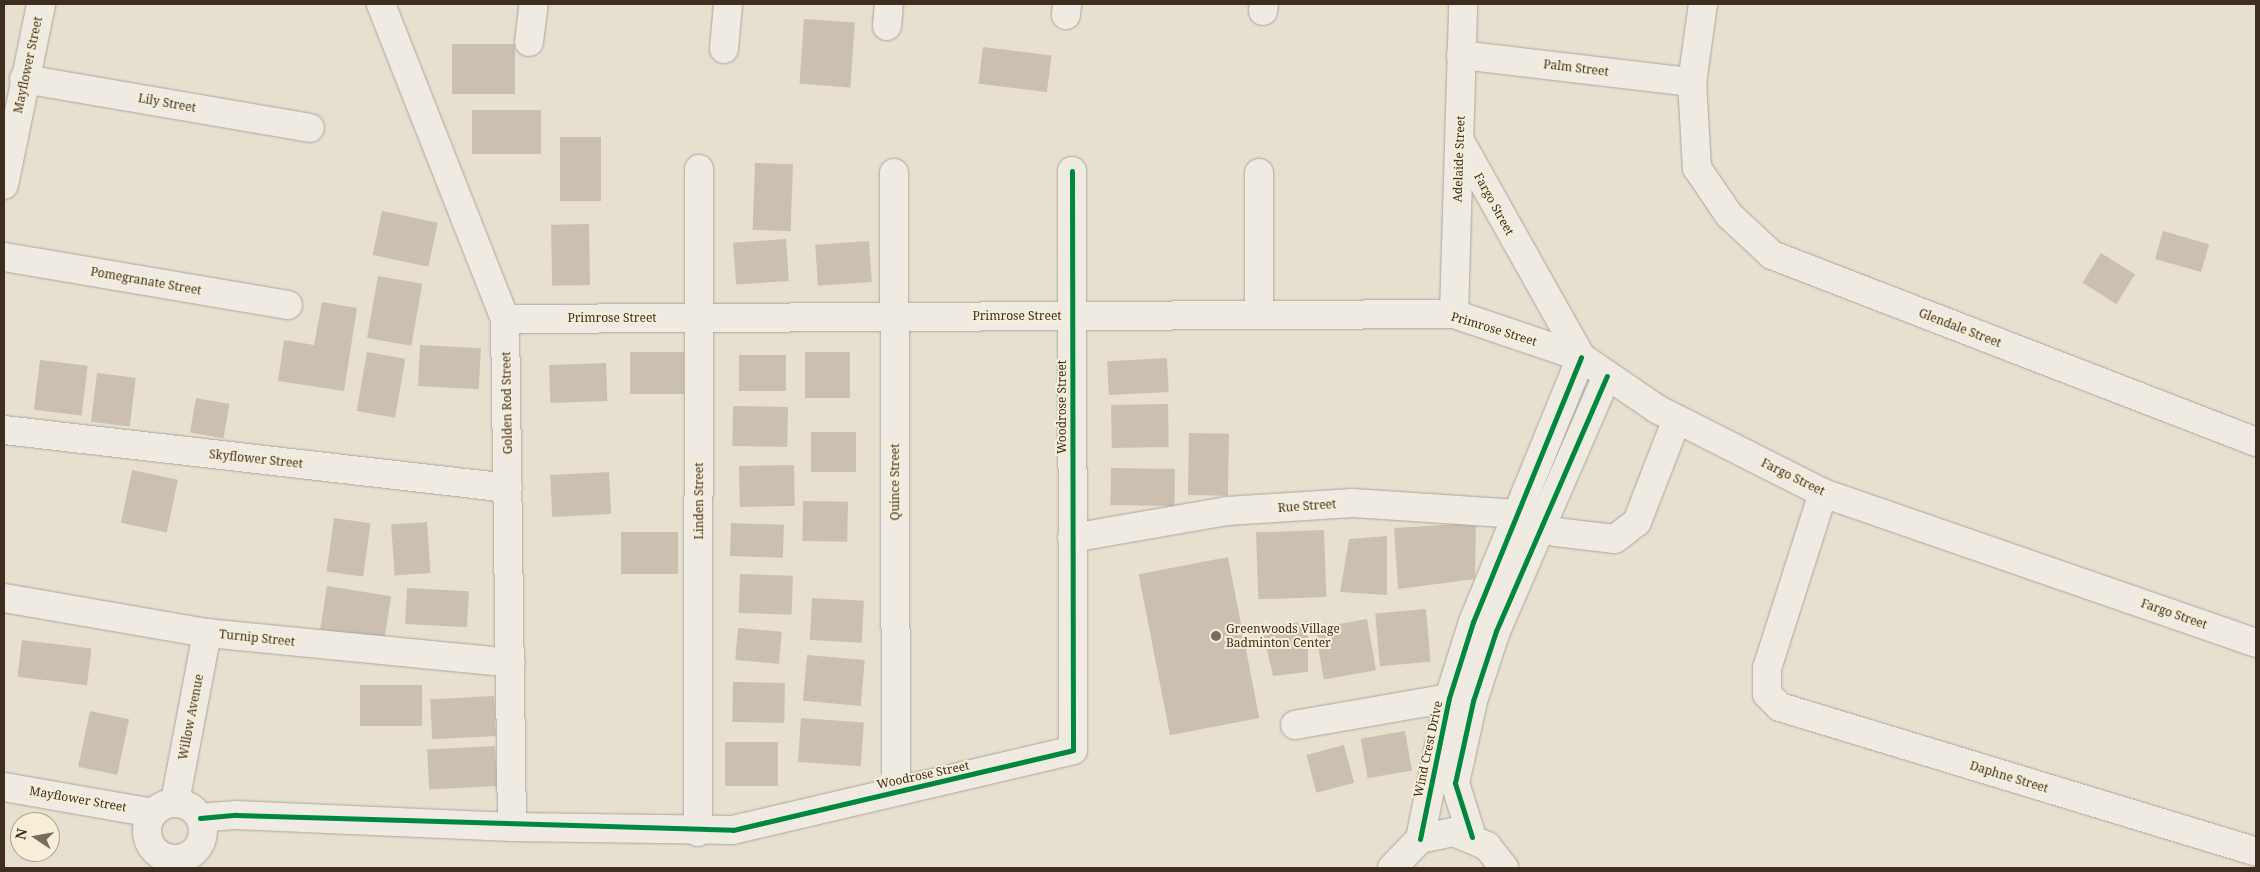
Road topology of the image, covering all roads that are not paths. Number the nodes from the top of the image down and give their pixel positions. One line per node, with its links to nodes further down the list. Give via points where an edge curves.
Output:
1 (41, 4): 10 (street, Mayflower Street)
2 (381, 4): 26 (street, Golden Rod Street)
3 (534, 4): 7 (street)
4 (728, 4): 8 (street)
5 (1463, 4): 9 (street, Adelaide Street)
6 (1703, 4): 11 (street)
7 (529, 42)
8 (724, 49)
9 (1461, 55): 11 (street, Palm Street); 13 (street, Adelaide Street)
10 (24, 79): 12 (street, Lily Street); 18 (street, Mayflower Street)
11 (1692, 82): 31 (street, Glendale Street, via 1697,168 1729,215 1772,254)
12 (310, 128)
13 (1460, 141): 21 (street, Adelaide Street); 27 (street, Fargo Street)
14 (699, 170): 25 (street, Linden Street)
15 (1072, 171): 24 (street, Woodrose Street)
16 (894, 173): 23 (street, Quince Street)
17 (1258, 173): 22 (street)
18 (4, 185)
19 (4, 257): 20 (street, Pomegranate Street)
20 (288, 305)
21 (1454, 314): 22 (street, Primrose Street); 27 (street, Primrose Street)
22 (1259, 315): 24 (street, Primrose Street)
23 (894, 316): 24 (street, Primrose Street); 25 (street, Primrose Street); 43 (street, Quince Street)
24 (1072, 316): 35 (street, Woodrose Street)
25 (700, 318): 26 (street, Primrose Street); 47 (street, Linden Street)
26 (505, 319): 32 (street, Golden Rod Street)
27 (1581, 357): 28 (street, Fargo Street); 34 (street, Wind Crest Drive)
28 (1607, 376): 29 (street, Fargo Street); 34 (street, Wind Crest Drive)
29 (1677, 419): 33 (street, Fargo Street); 34 (street, Rue Street, via 1637,522 1615,539 1556,532)
30 (4, 430): 32 (street, Skyflower Street)
31 (2256, 442)
32 (508, 488): 39 (street, Golden Rod Street)
33 (1824, 493): 38 (street, Fargo Street); 50 (street, Daphne Street, via 1767,668 1767,694 1780,707)
34 (1531, 520): 35 (street, Rue Street, via 1353,503 1226,511); 40 (street, Wind Crest Drive, via 1473,622); 48 (street, Wind Crest Drive, via 1473,701 1455,783)
35 (1072, 538): 43 (street, Woodrose Street, via 1073,750)
36 (4, 598): 37 (street, Turnip Street)
37 (207, 632): 39 (street, Turnip Street); 44 (street, Willow Avenue)
38 (2256, 642)
39 (511, 663): 46 (street, Golden Rod Street)
40 (1450, 698): 41 (street); 49 (street, Wind Crest Drive)
41 (1295, 725)
42 (4, 787): 44 (street, Mayflower Street)
43 (896, 790): 47 (street, Woodrose Street, via 733,830)
44 (164, 808): 45 (street, via 190,807); 51 (street, Willow Avenue, via 148,838)
45 (200, 818): 46 (street, Woodrose Street, via 236,815); 51 (street, Willow Avenue, via 199,845 177,859)
46 (512, 827): 47 (street, Woodrose Street)
47 (698, 832)
48 (1472, 836): 49 (street, via 1437,833); 53 (street, via 1487,846)
49 (1420, 839): 52 (street)
50 (2256, 852)
51 (162, 862)
52 (1392, 868)
53 (1504, 868)

